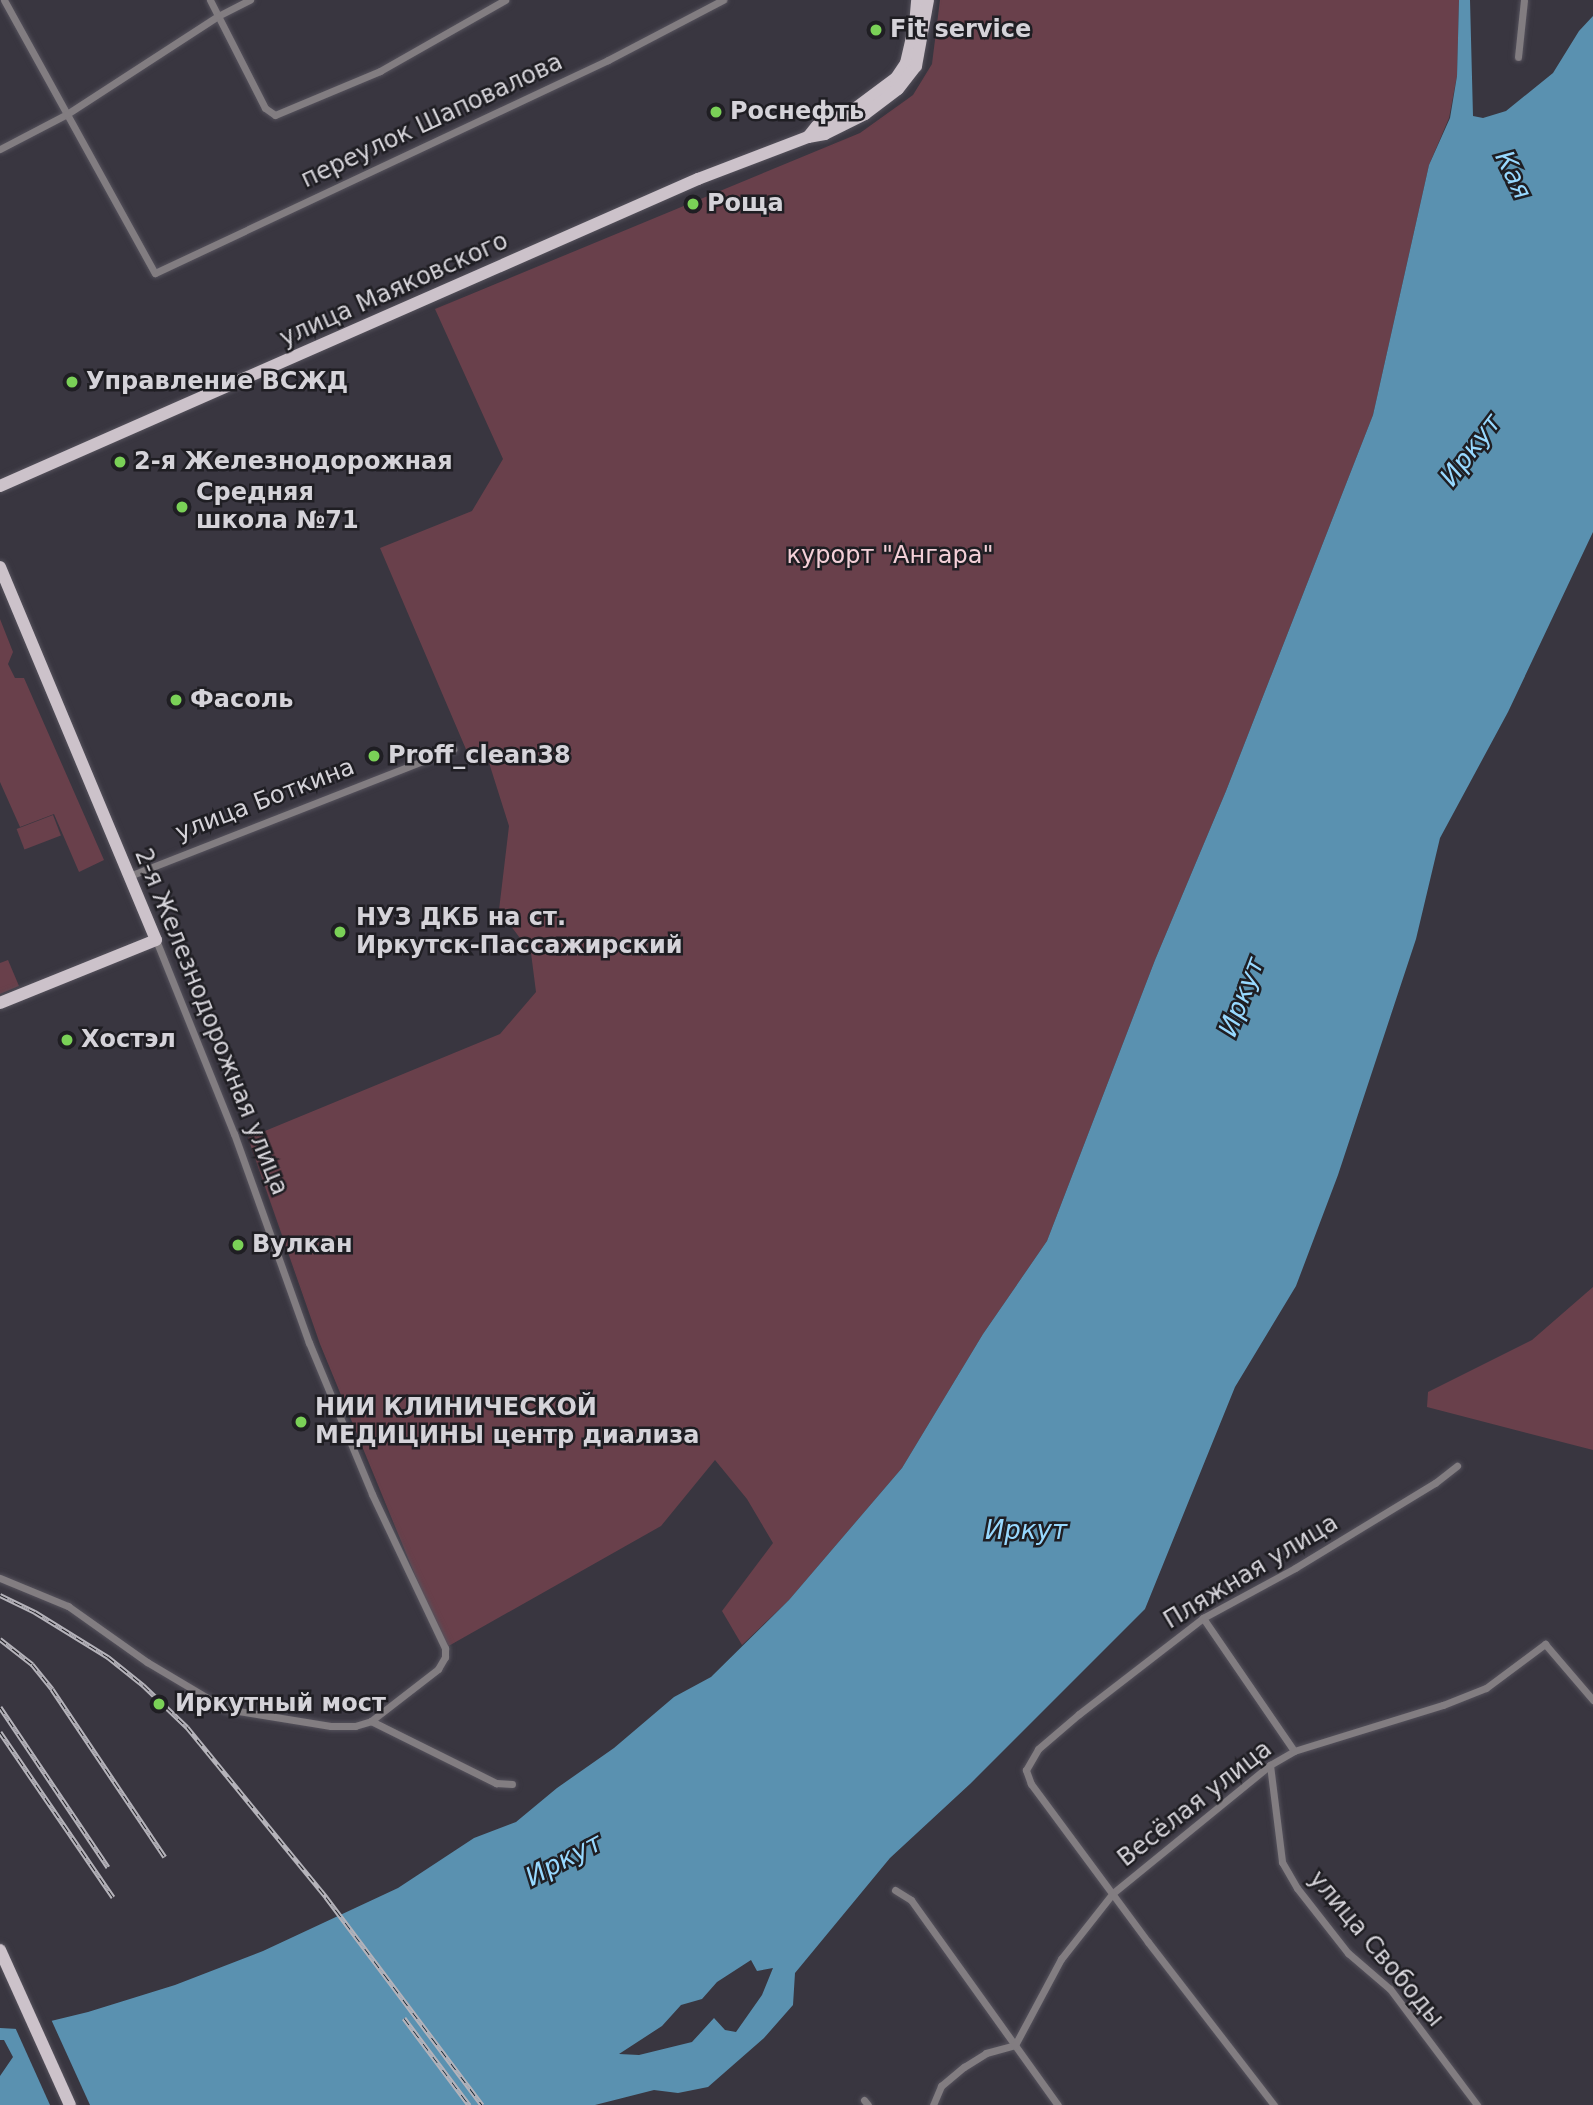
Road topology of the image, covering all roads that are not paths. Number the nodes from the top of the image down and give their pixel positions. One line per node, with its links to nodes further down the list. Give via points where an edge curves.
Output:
1 (4, 0): 11 (street)
2 (210, 0): 9 (street)
3 (250, 0): 9 (street)
4 (505, 0): 9 (street, via 380,71 271,114)
5 (723, 0): 11 (street, переулок Шаповалова, via 596,65 155,273)
6 (917, 0): 12 (main road, улица Маяковского, via 906,63 897,78 849,113 817,126)
7 (928, 0): 12 (main road, улица Маяковского, via 916,66 898,89 865,114 825,134)
8 (1524, 0): 10 (street)
9 (218, 16): 11 (street)
10 (1518, 57)
11 (67, 114): 13 (street)
12 (808, 137): 14 (main road, улица Маяковского, via 698,179)
13 (0, 149)
14 (0, 486)
15 (0, 567): 17 (main road, 2-я Железнодорожная улица)
16 (453, 749): 17 (street, улица Боткина)
17 (132, 875): 18 (main road, 2-я Железнодорожная улица)
18 (156, 940): 19 (main road); 24 (street, 2-я Железнодорожная улица, via 234,1135 309,1343 372,1494 445,1648 438,1669)
19 (0, 1003)
20 (1457, 1466): 22 (street, Пляжная улица, via 1295,1568)
21 (0, 1578): 24 (street, via 68,1606 147,1662 226,1709 331,1726 355,1726)
22 (1203, 1618): 25 (street); 29 (street, Пляжная улица, via 1038,1749 1026,1770 1031,1784)
23 (1593, 1700): 25 (street, Весёлая улица, via 1545,1644 1486,1688)
24 (371, 1720): 27 (street, via 496,1783)
25 (1294, 1751): 26 (street, Весёлая улица)
26 (1270, 1765): 29 (street, Весёлая улица); 36 (street, улица Свободы, via 1282,1862 1297,1888 1348,1953 1390,1989)
27 (512, 1784)
28 (895, 1890): 31 (street, via 911,1900)
29 (1113, 1893): 31 (street, Весёлая улица, via 1061,1959); 35 (street)
30 (0, 1950): 32 (main road)
31 (1015, 2045): 33 (street, via 986,2053 964,2067 941,2086); 34 (street)
32 (70, 2105)
33 (933, 2105)
34 (1058, 2105)
35 (1274, 2105)
36 (1476, 2105)

